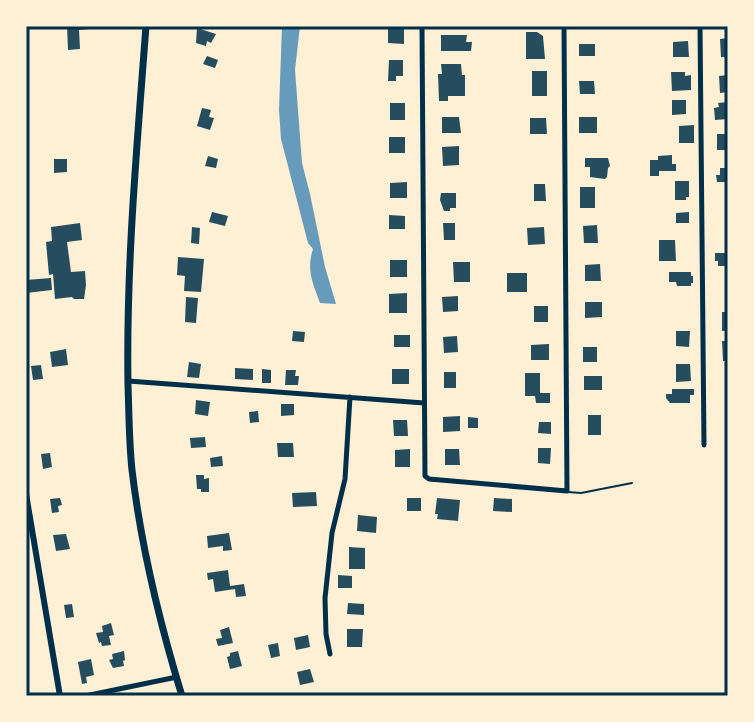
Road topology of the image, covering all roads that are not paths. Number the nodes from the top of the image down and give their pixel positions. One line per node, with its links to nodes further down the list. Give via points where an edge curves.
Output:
1 (146, 26): 5 (main road, via 130,243)
2 (422, 26): 7 (street)
3 (564, 26): 10 (street)
4 (700, 26): 8 (street)
5 (128, 381): 6 (street); 13 (main road, via 138,510)
6 (350, 397): 7 (street); 12 (street, via 345,479 325,598)
7 (424, 403): 10 (street, via 426,478)
8 (704, 445)
9 (632, 483): 10 (lane)
10 (567, 491)
11 (26, 494): 14 (street)
12 (330, 654)
13 (177, 677): 15 (street); 16 (main road)
14 (60, 696)
15 (85, 696)
16 (182, 696)

